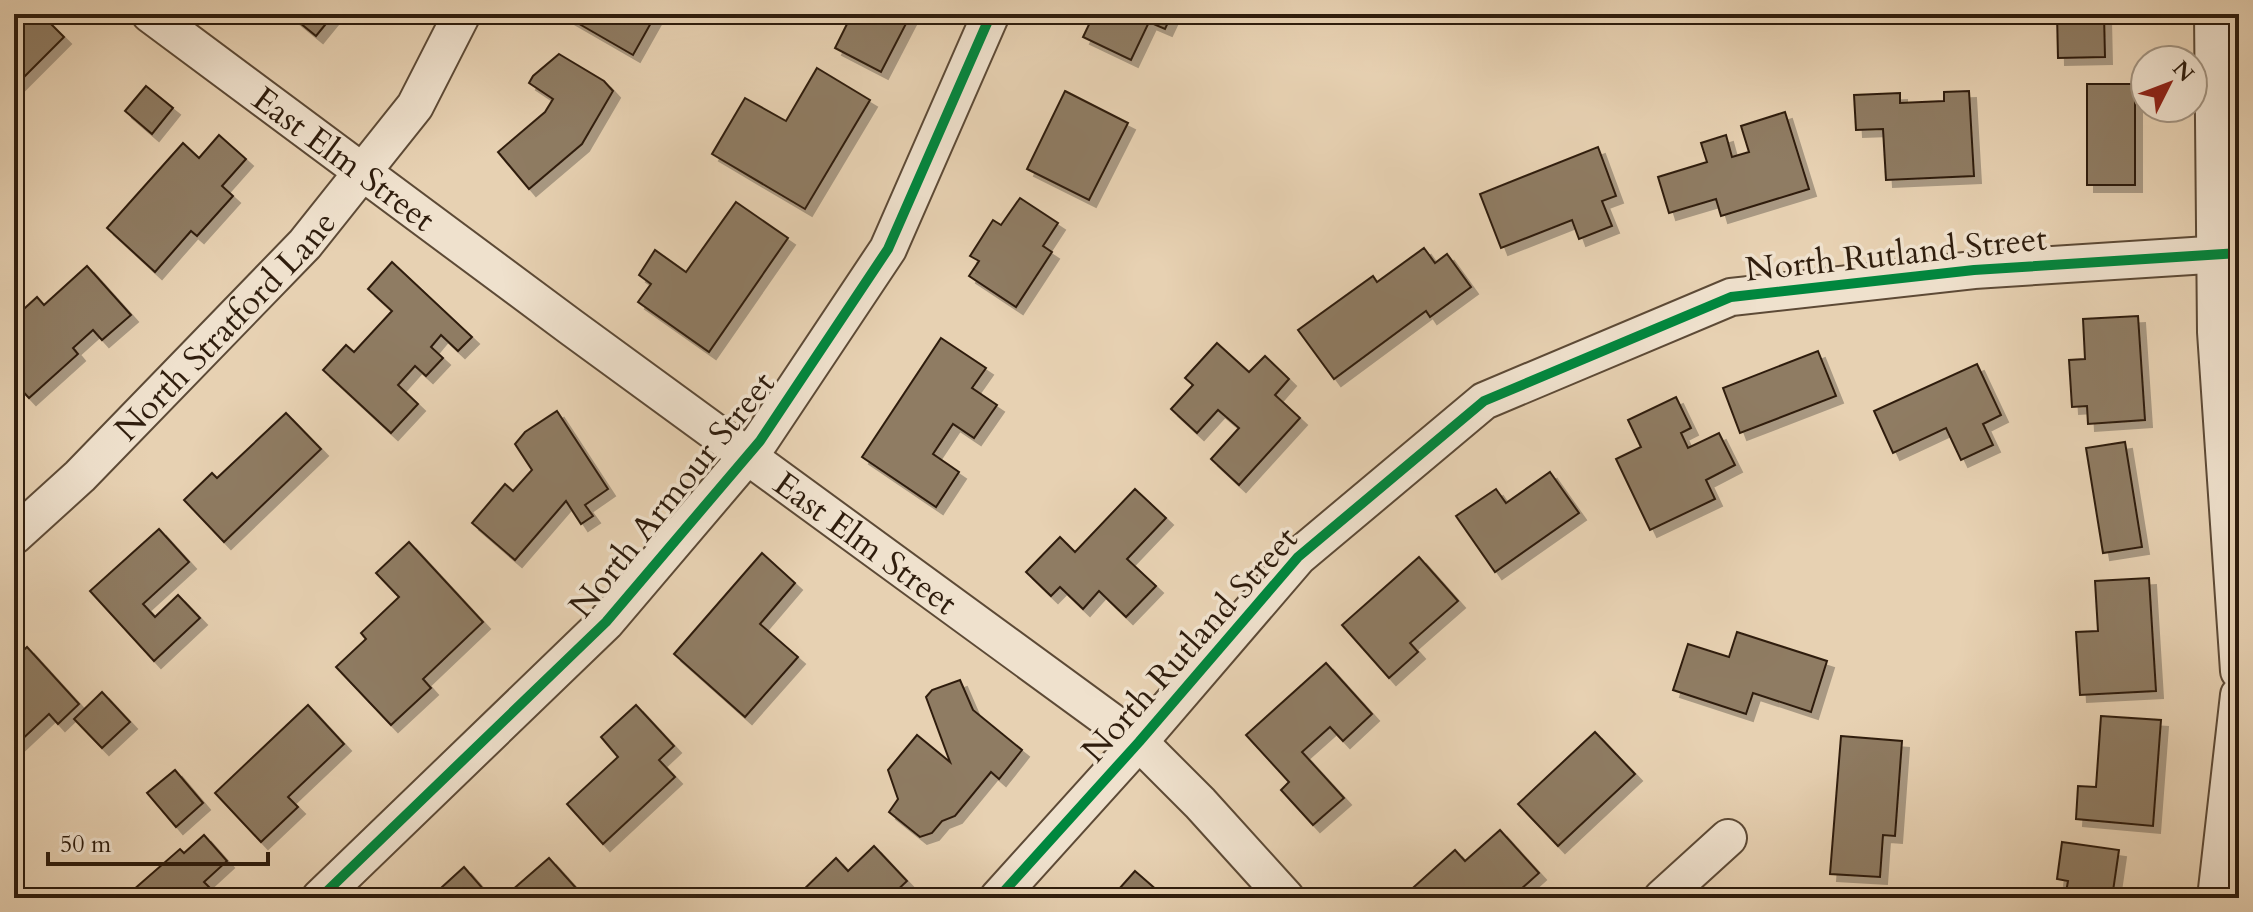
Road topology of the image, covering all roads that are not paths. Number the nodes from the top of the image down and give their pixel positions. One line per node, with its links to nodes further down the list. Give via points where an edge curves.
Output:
1 (150, 14): 5 (street, East Elm Street)
2 (462, 14): 5 (street, North Stratford Lane, via 415,106)
3 (991, 14): 7 (street, North Armour Street, via 888,249)
4 (2213, 14): 6 (street)
5 (363, 172): 7 (street, East Elm Street); 8 (street, North Stratford Lane, via 305,244 80,476)
6 (2227, 254): 9 (street, via 2216,332); 11 (street, North Rutland Street, via 1974,270 1731,297 1484,401 1298,557)
7 (747, 456): 11 (street, East Elm Street); 13 (street, North Armour Street, via 606,622)
8 (14, 536)
9 (2239, 671)
10 (2239, 695): 17 (street)
11 (1139, 742): 14 (street, North Rutland Street); 15 (street, East Elm Street)
12 (1728, 838): 16 (street)
13 (320, 898)
14 (998, 898)
15 (1286, 898)
16 (1662, 898)
17 (2216, 898)

